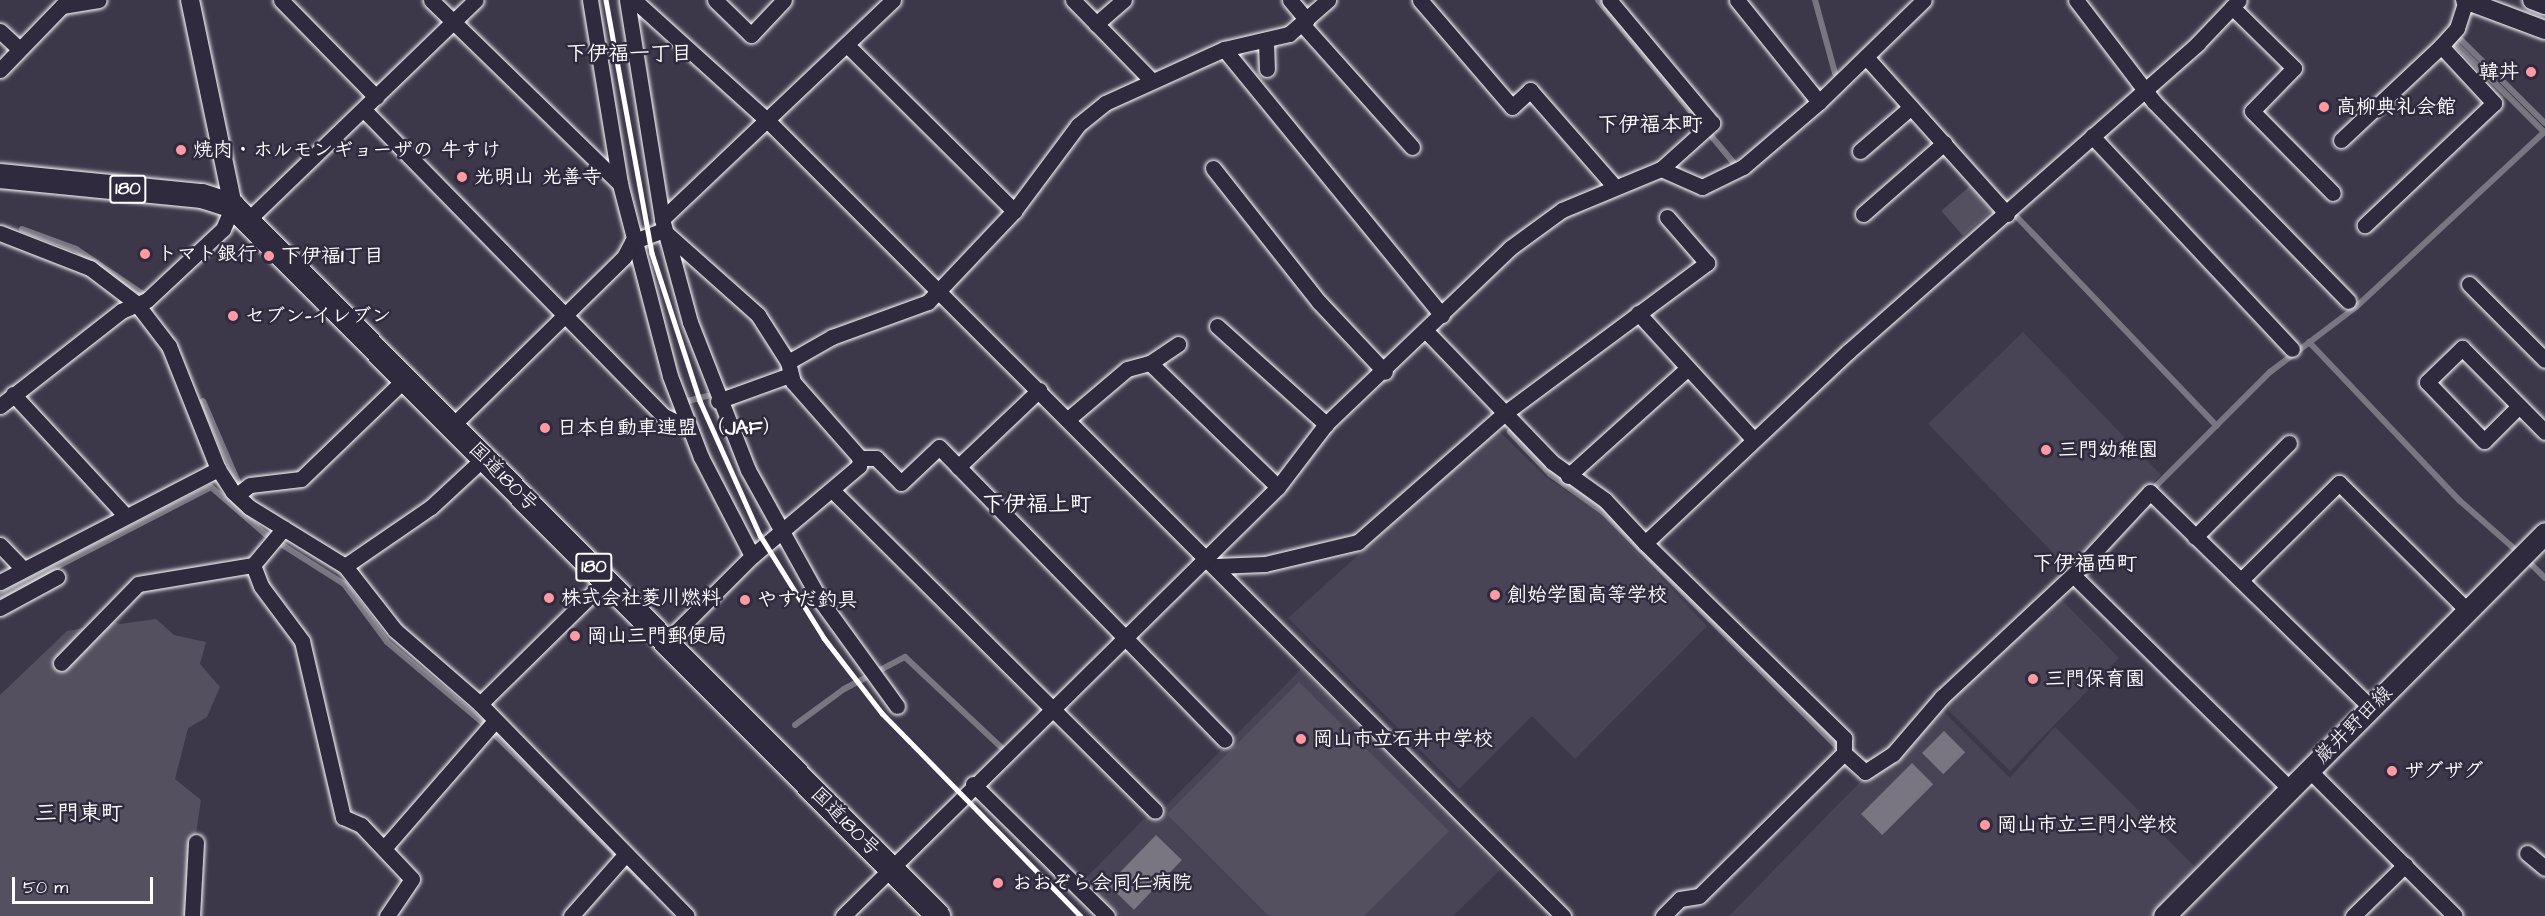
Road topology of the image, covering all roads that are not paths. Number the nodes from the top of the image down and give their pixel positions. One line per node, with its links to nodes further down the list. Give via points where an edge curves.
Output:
1 (99, 0): 33 (street, via 62,6)
2 (190, 0): 57 (street)
3 (281, 0): 40 (street)
4 (431, 0): 25 (street)
5 (476, 0): 25 (street)
6 (590, 0): 53 (street)
7 (715, 0): 8 (street, via 751,35)
8 (784, 0)
9 (893, 0): 31 (street)
10 (1073, 0): 27 (street)
11 (1124, 0): 27 (street)
12 (1290, 0): 26 (street)
13 (1328, 0): 26 (street)
14 (1420, 0): 54 (street, via 1512,107 1530,90)
15 (1609, 0): 51 (street, via 1712,123)
16 (1737, 0): 41 (street)
17 (1924, 0): 35 (street)
18 (2076, 0): 39 (street)
19 (2466, 0): 28 (street); 32 (street, via 2457,28)
20 (2502, 0): 28 (street)
21 (2532, 0): 24 (street)
22 (634, 1): 44 (street); 61 (street)
23 (2236, 4): 39 (street); 55 (street, via 2294,68 2252,111)
24 (2545, 6)
25 (453, 22): 40 (street); 53 (street)
26 (1305, 22): 30 (street); 48 (street)
27 (1096, 24): 38 (street)
28 (2545, 28)
29 (0, 31): 33 (street)
30 (1266, 42): 34 (street); 36 (street)
31 (849, 46): 44 (street); 56 (street)
32 (2440, 46): 46 (street); 62 (street, via 2494,103)
33 (19, 49): 37 (street)
34 (1224, 49): 38 (street); 71 (street)
35 (1866, 57): 41 (street); 42 (street)
36 (1267, 69)
37 (0, 70)
38 (1150, 79): 56 (street, via 1105,103 1078,125)
39 (2147, 90): 45 (street); 67 (street)
40 (376, 97): 43 (street)
41 (1819, 102): 51 (street, via 1738,169 1702,187)
42 (1911, 107): 47 (street); 49 (street)
43 (363, 109): 57 (street); 70 (street)
44 (767, 120): 61 (street); 66 (street)
45 (2092, 136): 59 (street); 75 (street)
46 (2341, 140)
47 (1944, 143): 58 (street); 59 (street)
48 (1412, 147)
49 (1860, 151)
50 (1213, 168): 80 (street, via 1319,302)
51 (1661, 169): 54 (street)
52 (0, 176): 57 (highway, 国道180号 / 180, via 202,196)
53 (620, 184): 64 (street)
54 (1614, 186): 71 (street, via 1542,223)
55 (2333, 193)
56 (1014, 211): 66 (street)
57 (241, 212): 68 (street, via 147,300); 81 (highway, 国道180号 / 180)
58 (1863, 214)
59 (2007, 214): 93 (street)
60 (1667, 217): 69 (street, via 1707,263)
61 (663, 225): 64 (street); 78 (street, via 758,315); 84 (street)
62 (2365, 225)
63 (0, 233): 68 (street, via 90,268)
64 (632, 242): 70 (street, via 624,257); 91 (street)
65 (2469, 284): 76 (street)
66 (940, 291): 78 (street, via 928,302 832,337); 82 (street)
67 (2348, 301)
68 (136, 303): 83 (street); 98 (street, via 170,346)
69 (1638, 314): 79 (street); 87 (street)
70 (564, 315): 90 (street); 91 (street, via 664,416)
71 (1442, 315): 73 (street)
72 (1217, 326): 89 (street)
73 (1427, 332): 80 (street); 87 (street)
74 (1178, 344): 77 (street)
75 (2292, 349)
76 (2545, 360)
77 (1150, 363): 88 (street, via 1127,369); 100 (street)
78 (789, 368): 84 (street); 96 (street)
79 (1687, 369): 93 (street); 99 (street)
80 (1385, 372): 89 (street)
81 (406, 378): 90 (highway, 国道180号 / 180); 102 (street, via 302,479 249,485)
82 (1039, 390): 88 (street); 97 (street)
83 (13, 394): 85 (street); 103 (street)
84 (718, 401): 106 (street)
85 (0, 405)
86 (2519, 406): 86 (street, via 2462,348 2427,382 2484,441); 92 (street)
87 (1505, 413): 99 (street); 111 (street, via 1358,542 1265,564)
88 (1068, 418): 111 (street)
89 (1326, 424): 100 (street)
90 (453, 425): 95 (highway, 国道180号 / 180)
91 (689, 428): 110 (street)
92 (2545, 432)
93 (1753, 440): 108 (street)
94 (2289, 444): 107 (street)
95 (484, 458): 113 (street, via 431,507); 117 (highway, 国道180号 / 180)
96 (861, 458): 97 (street, via 876,458 901,483 939,447); 101 (street)
97 (958, 467): 122 (street)
98 (218, 469): 102 (street); 103 (street)
99 (1568, 476): 108 (street, via 1610,504)
100 (1278, 487): 111 (street)
101 (832, 490): 106 (street); 127 (street)
102 (233, 491): 105 (street)
103 (126, 516): 114 (street)
104 (2545, 533): 121 (main road, 巌井野田線)
105 (277, 536): 112 (street); 113 (street)
106 (781, 536): 110 (street); 126 (street, via 871,674)
107 (2195, 537): 115 (street, via 2150,492); 118 (street)
108 (1645, 543): 131 (street, via 1844,738)
109 (0, 545): 114 (street)
110 (752, 556): 123 (street)
111 (1211, 561): 122 (street); 150 (street)
112 (253, 565): 124 (street, via 138,584); 137 (street, via 261,586 302,641 343,818)
113 (345, 567): 125 (street, via 395,630)
114 (24, 569): 119 (street)
115 (2073, 575): 131 (street, via 1942,697 1893,754 1865,772); 134 (street)
116 (57, 577): 119 (street)
117 (606, 580): 123 (highway, 国道180号 / 180); 125 (street)
118 (2241, 580): 121 (street, via 2339,483); 128 (street)
119 (13, 586): 120 (street)
120 (0, 608)
121 (2468, 611): 128 (main road, 巌井野田線)
122 (1122, 638): 127 (street); 130 (street)
123 (667, 641): 141 (highway, 国道180号 / 180)
124 (61, 663)
125 (480, 704): 129 (street)
126 (897, 706)
127 (1050, 707): 133 (street); 135 (street)
128 (2371, 708): 132 (main road, 巌井野田線)
129 (490, 727): 137 (street); 139 (street)
130 (1225, 740)
131 (1845, 753): 151 (street, via 1699,896 1680,899)
132 (2309, 770): 134 (main road, 巌井野田線); 140 (street)
133 (973, 784): 141 (street); 149 (street)
134 (2290, 789): 152 (main road, 巌井野田線)
135 (1155, 811)
136 (196, 842): 143 (street)
137 (385, 847): 144 (street, via 388,858 412,879)
138 (2527, 853): 142 (street)
139 (621, 860): 145 (street); 146 (street)
140 (2405, 865): 153 (street); 154 (street)
141 (890, 868): 147 (street); 148 (highway, 国道180号 / 180)
142 (2545, 868)
143 (192, 916)
144 (387, 916)
145 (572, 916)
146 (687, 916)
147 (843, 916)
148 (938, 916)
149 (1107, 916)
150 (1563, 916)
151 (1663, 916)
152 (2164, 916)
153 (2353, 916)
154 (2455, 916)

